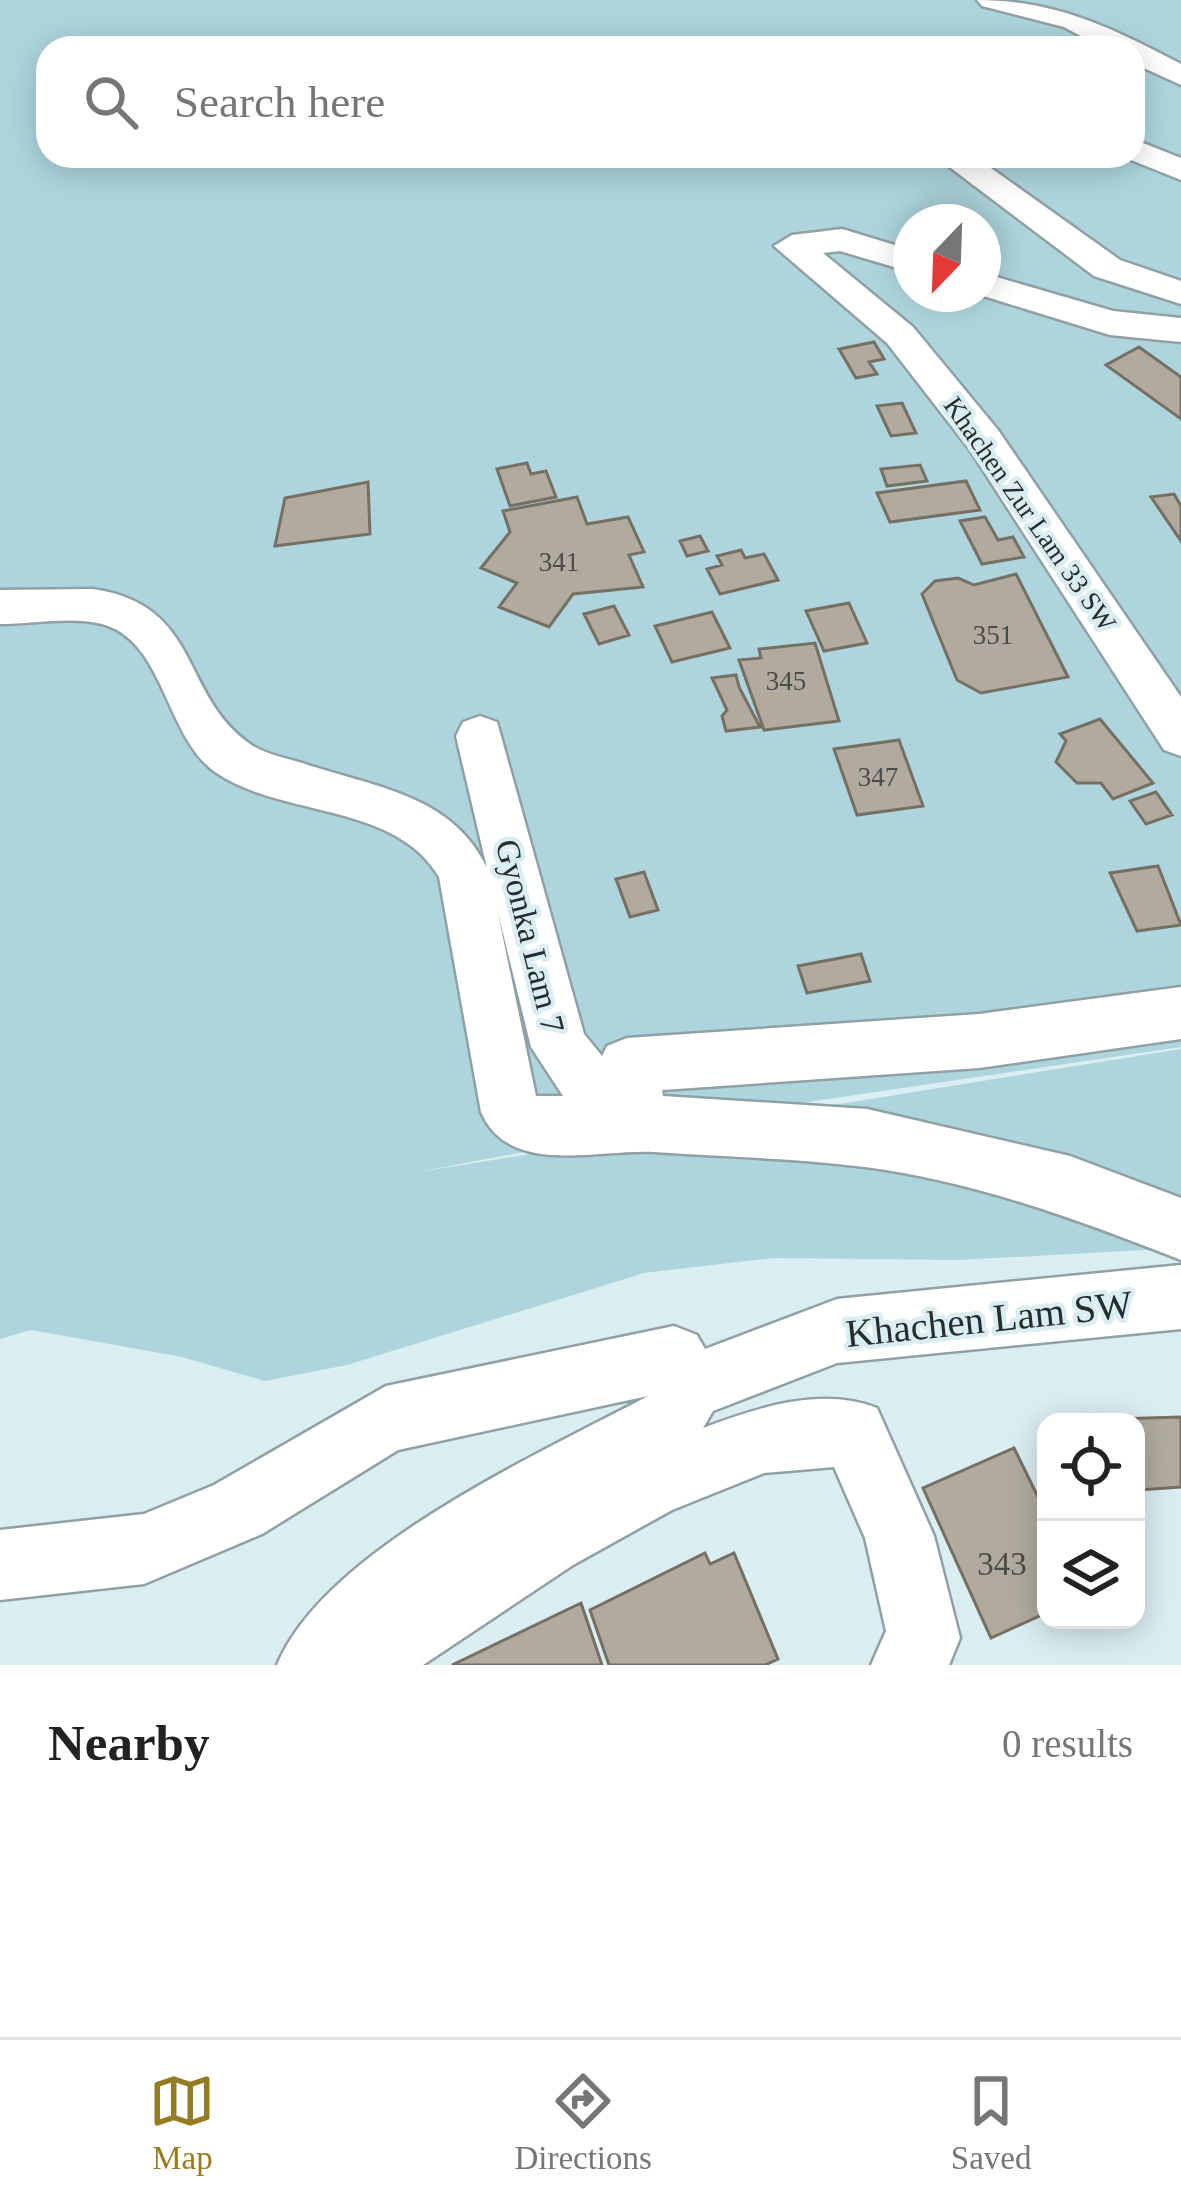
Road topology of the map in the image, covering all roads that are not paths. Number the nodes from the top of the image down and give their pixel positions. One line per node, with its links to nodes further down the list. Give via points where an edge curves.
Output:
1 (992, 0): 2 (street)
2 (1103, 36)
3 (1145, 58): 4 (street)
4 (1181, 76)
5 (1145, 154): 7 (street)
6 (969, 168): 10 (street, via 1107,268)
7 (1181, 170)
8 (893, 256): 14 (street, Khachen Zur Lam 33 SW, via 842,240 792,246 900,335 984,440)
9 (1001, 290): 11 (street, via 1109,323)
10 (1181, 293)
11 (1181, 330)
12 (0, 607): 16 (street, via 117,610 148,627 217,749 418,823 446,843 464,873 510,1112 526,1125)
13 (480, 736): 16 (street, Gyonka Lam 7, via 560,1047 587,1081)
14 (1181, 736)
15 (1181, 1013): 16 (street, via 980,1040 627,1065)
16 (637, 1106): 17 (street, via 866,1138 1070,1186)
17 (1181, 1229)
18 (1181, 1298): 19 (street, Khachen Lam SW, via 836,1331)
19 (690, 1387): 20 (street, via 674,1358 386,1419 238,1510 144,1549); 21 (street, via 671,1420 538,1488 370,1604)
20 (0, 1565)
21 (329, 1664): 22 (street, via 634,1495 756,1441 853,1432 899,1536 924,1638)
22 (907, 1665)

